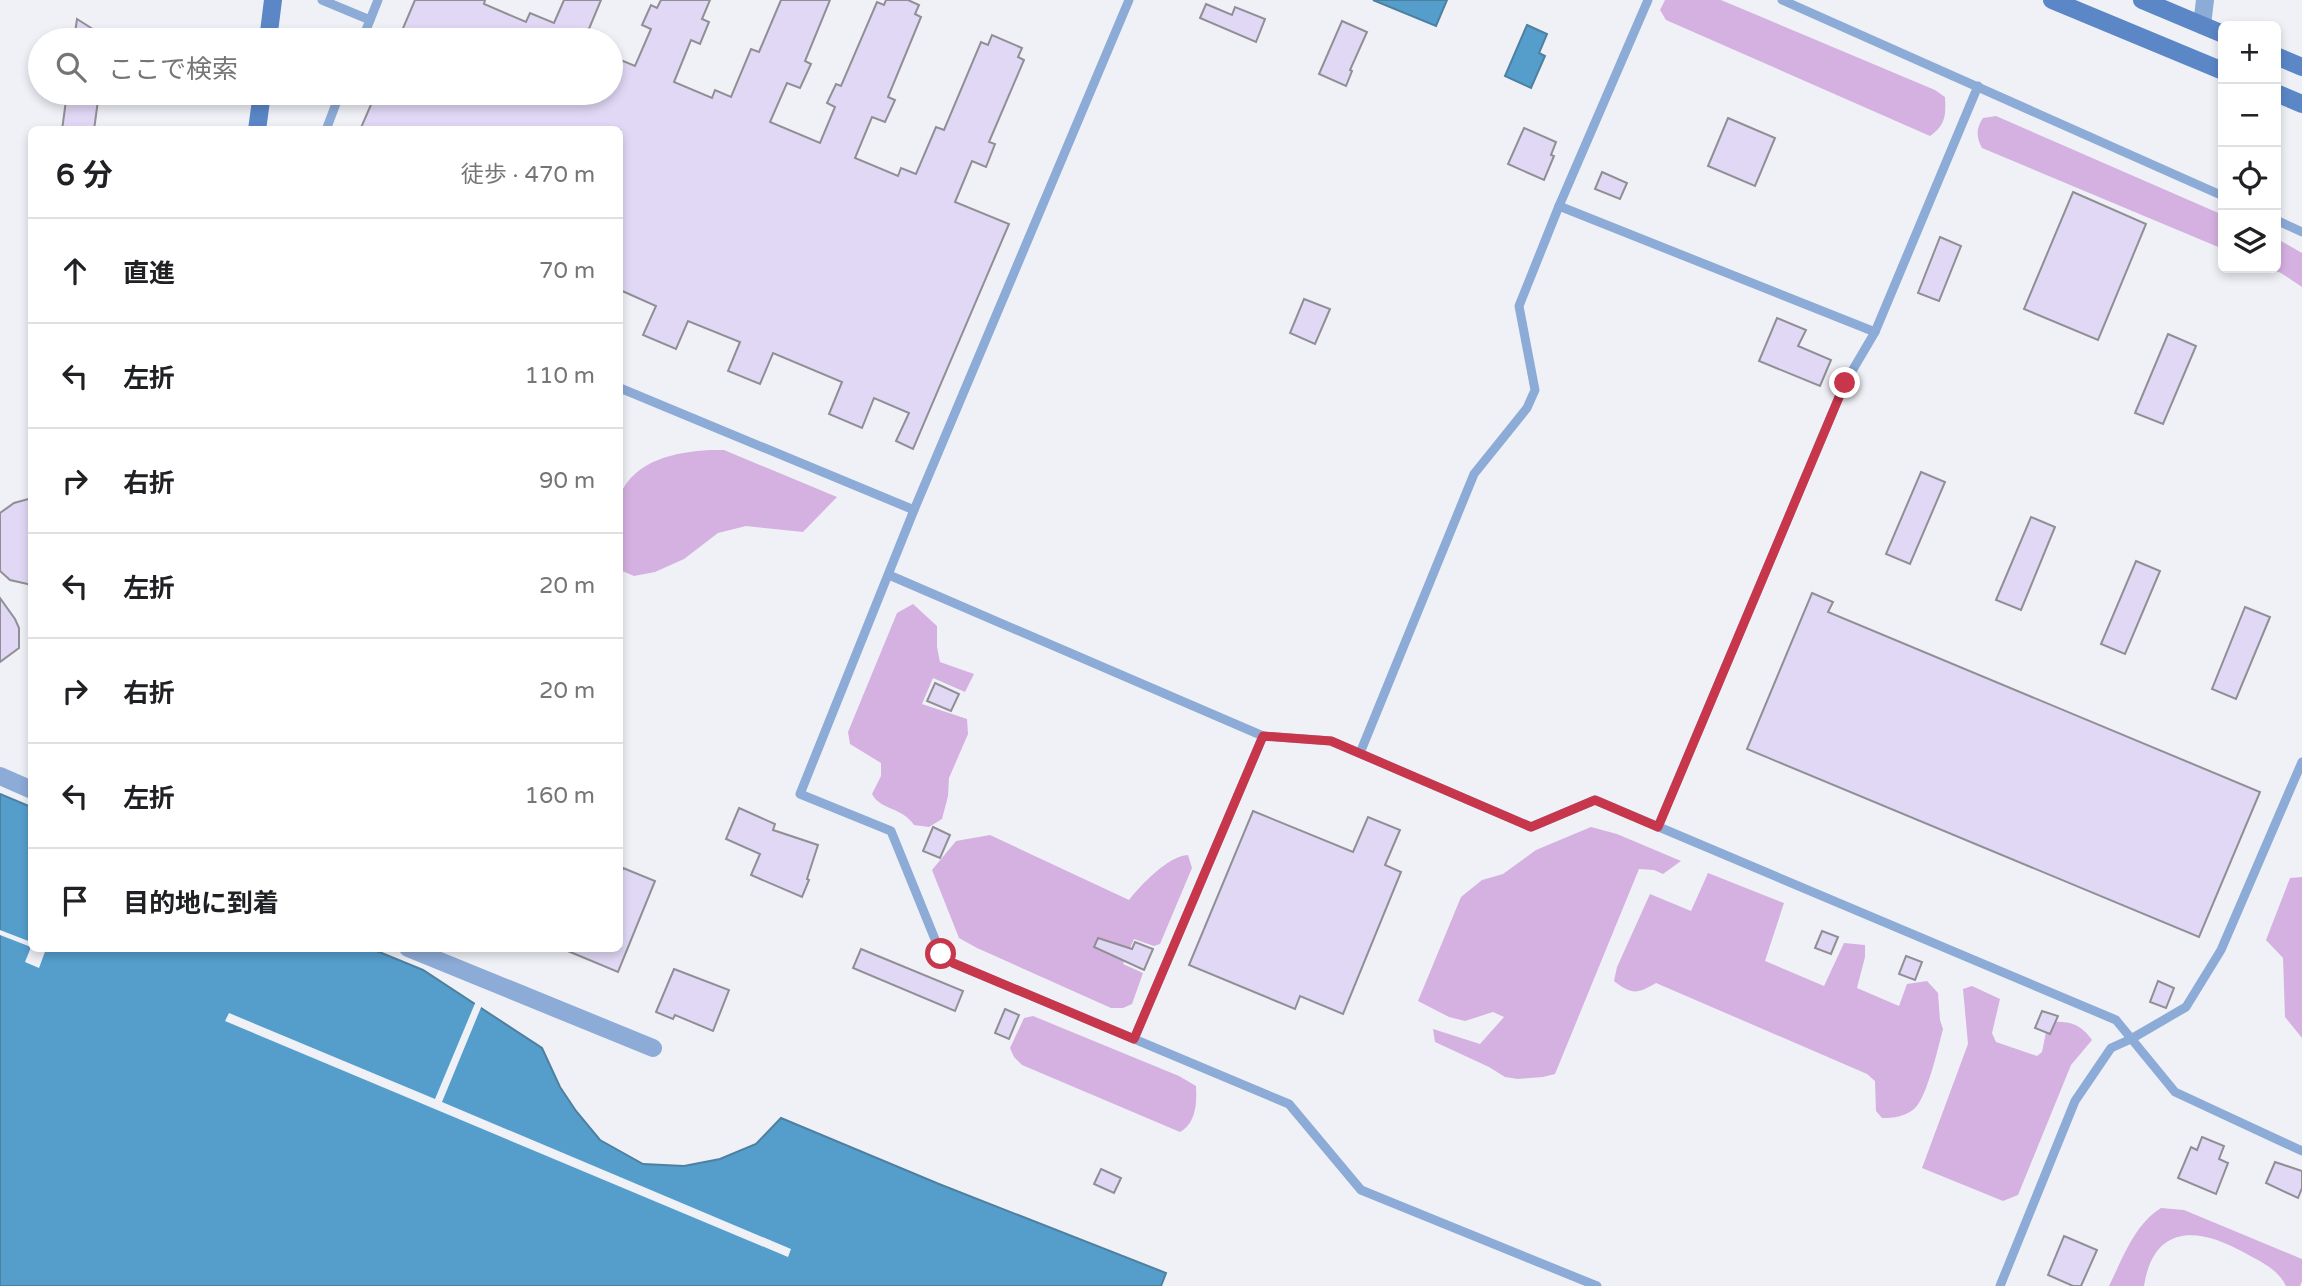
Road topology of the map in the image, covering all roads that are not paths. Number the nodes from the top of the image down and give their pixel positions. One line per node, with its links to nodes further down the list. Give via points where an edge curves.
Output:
1 (273, 0): 12 (main road)
2 (323, 0): 10 (lane)
3 (378, 0): 10 (lane)
4 (1129, 0): 31 (lane)
5 (1648, 0): 26 (lane)
6 (1782, 0): 18 (lane)
7 (2052, 0): 17 (main road)
8 (2142, 0): 11 (main road)
9 (2205, 0): 11 (street)
10 (370, 20): 13 (lane)
11 (2202, 25): 14 (main road)
12 (270, 28)
13 (367, 28)
14 (2218, 32)
15 (2281, 58): 16 (main road)
16 (2302, 67)
17 (2218, 69)
18 (1978, 86): 25 (lane); 29 (lane)
19 (2281, 95): 20 (main road)
20 (2302, 104)
21 (260, 105): 23 (main road)
22 (335, 105): 24 (lane)
23 (257, 126)
24 (328, 126)
25 (2218, 195)
26 (1559, 206): 29 (lane); 34 (lane, via 1520,306 1535,390 1527,408 1474,474)
27 (2281, 222): 28 (lane)
28 (2302, 232)
29 (1875, 332): 38 (lane, via 1845,383)
30 (623, 389): 31 (lane)
31 (914, 510): 32 (lane)
32 (890, 575): 33 (lane); 40 (lane, via 800,794 891,831 941,954 953,963)
33 (1263, 736): 34 (lane, via 1331,741); 40 (lane)
34 (1360, 753): 38 (lane, via 1531,827 1595,800)
35 (2302, 762): 41 (lane, via 2221,950 2193,996 2186,1007)
36 (0, 776): 37 (street)
37 (28, 788)
38 (1658, 827): 41 (lane, via 2116,1020)
39 (418, 952): 42 (street)
40 (1134, 1039): 44 (lane, via 1289,1104 1360,1190)
41 (2132, 1039): 43 (lane, via 2175,1092); 45 (lane, via 2111,1048 2075,1101)
42 (653, 1048)
43 (2302, 1151)
44 (1597, 1286)
45 (2000, 1286)

